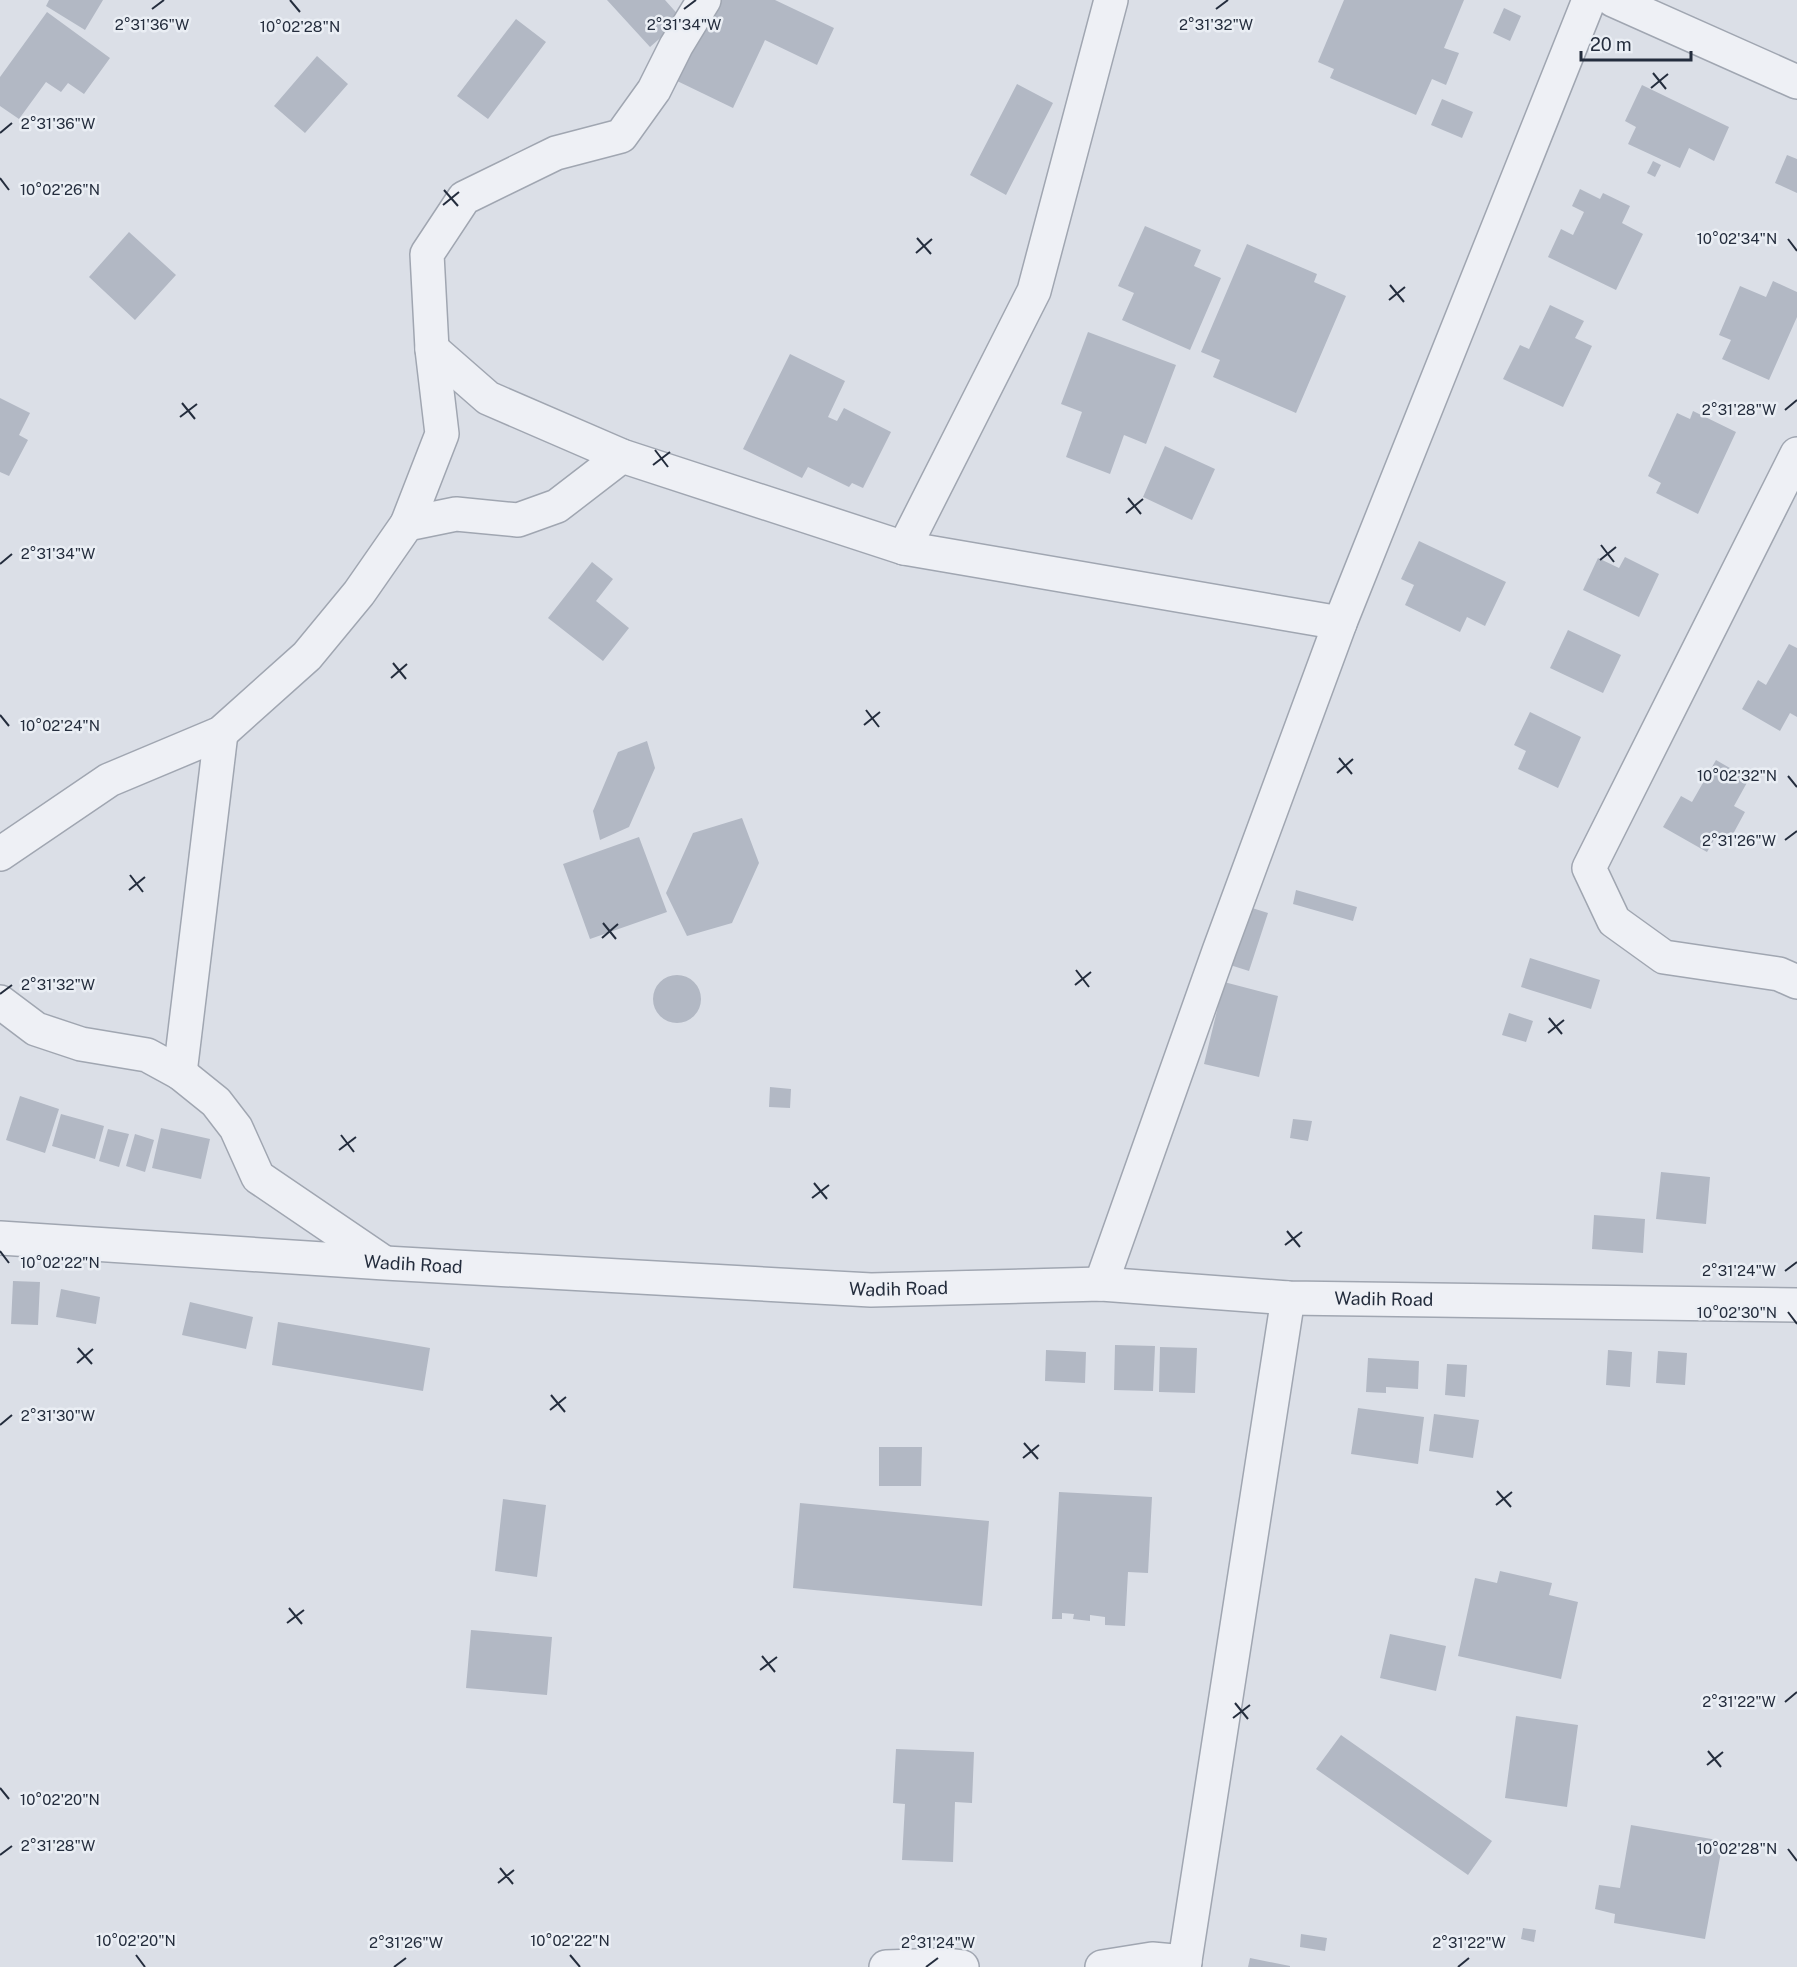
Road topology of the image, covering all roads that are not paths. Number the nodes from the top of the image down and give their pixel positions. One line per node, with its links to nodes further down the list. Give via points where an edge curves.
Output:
1 (704, 0): 6 (street, via 654,90 621,136 556,153 464,198 427,254)
2 (1111, 0): 10 (street, via 1034,291)
3 (1589, 0): 11 (street)
4 (1613, 0): 5 (street)
5 (1797, 82)
6 (432, 349): 8 (street, via 488,398); 9 (street, via 442,434)
7 (1797, 454): 14 (street, via 1589,868 1614,921 1664,957 1779,974)
8 (622, 456): 9 (street, via 557,506 518,519 456,514); 10 (street)
9 (407, 524): 12 (street, via 359,593 307,656)
10 (904, 549): 11 (street)
11 (1340, 623): 19 (street)
12 (221, 733): 13 (street, via 109,780); 16 (street)
13 (0, 854)
14 (1797, 982)
15 (0, 1002): 16 (street, via 36,1029 81,1044 147,1055)
16 (180, 1072): 18 (street, via 216,1102 236,1128 258,1177)
17 (0, 1239): 18 (street, Wadih Road)
18 (385, 1263): 19 (street, Wadih Road, via 872,1290)
19 (1101, 1284): 20 (street, Wadih Road)
20 (1288, 1298): 21 (street, Wadih Road); 22 (street)
21 (1797, 1305)
22 (1185, 1964): 25 (street, via 1152,1959)
23 (886, 1967): 24 (street)
24 (962, 1967)
25 (1102, 1967)

